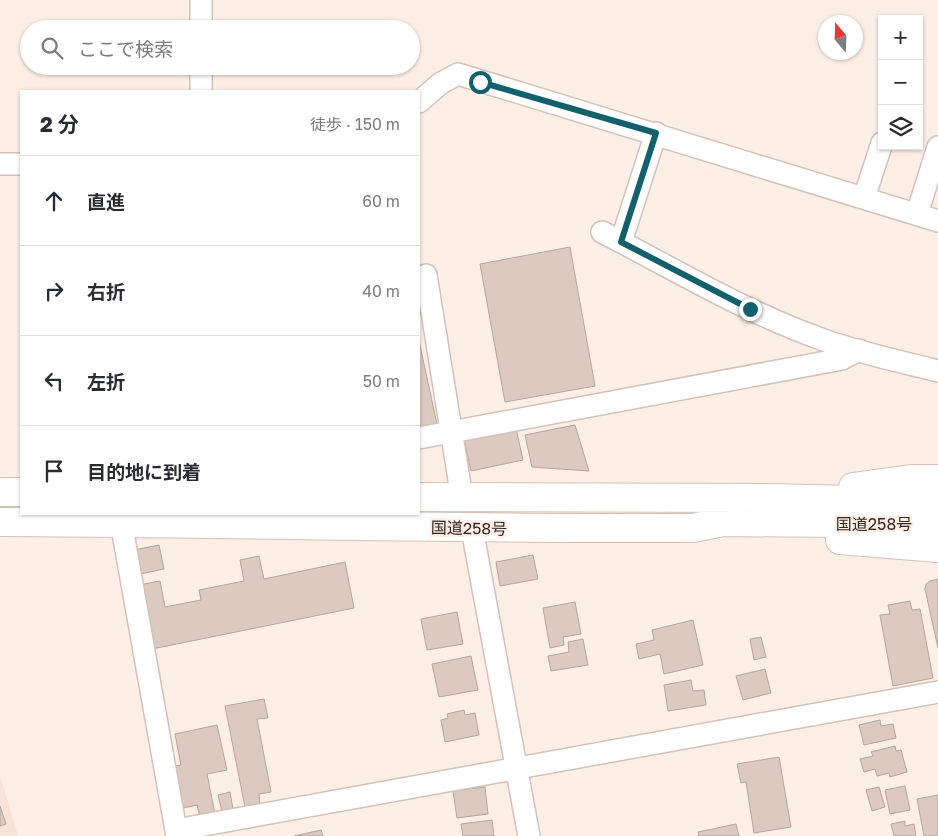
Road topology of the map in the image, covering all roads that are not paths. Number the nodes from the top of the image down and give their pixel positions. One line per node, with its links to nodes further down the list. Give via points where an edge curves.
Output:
1 (201, 0): 2 (street)
2 (201, 20)
3 (201, 75): 4 (street)
4 (201, 90)
5 (420, 101): 6 (street, via 441,83 458,74)
6 (656, 133): 11 (street); 15 (street)
7 (938, 147): 12 (street)
8 (880, 150): 11 (street)
9 (0, 164): 10 (street)
10 (20, 164)
11 (864, 198): 12 (street)
12 (917, 214): 13 (street)
13 (938, 221)
14 (602, 232): 15 (street)
15 (621, 242): 17 (street, via 783,324 822,340)
16 (426, 275): 19 (street)
17 (859, 350): 18 (street); 19 (street, via 842,359)
18 (938, 372)
19 (453, 431): 20 (street); 25 (street)
20 (420, 438)
21 (938, 479): 26 (highway, via 911,479)
22 (0, 492): 23 (highway)
23 (20, 492)
24 (420, 497): 25 (highway, 国道258号)
25 (462, 498): 26 (highway, 国道258号)
26 (770, 498): 27 (highway, 国道258号)
27 (938, 502)
28 (0, 522): 29 (highway, 国道258号)
29 (121, 522): 32 (highway, 国道258号); 36 (street)
30 (938, 524): 31 (highway, 国道258号, via 723,522)
31 (693, 528): 32 (highway, 国道258号); 33 (highway, via 723,533)
32 (472, 529): 35 (street)
33 (938, 548)
34 (938, 692): 35 (street)
35 (516, 769): 36 (street); 37 (street)
36 (177, 833)
37 (528, 836)

